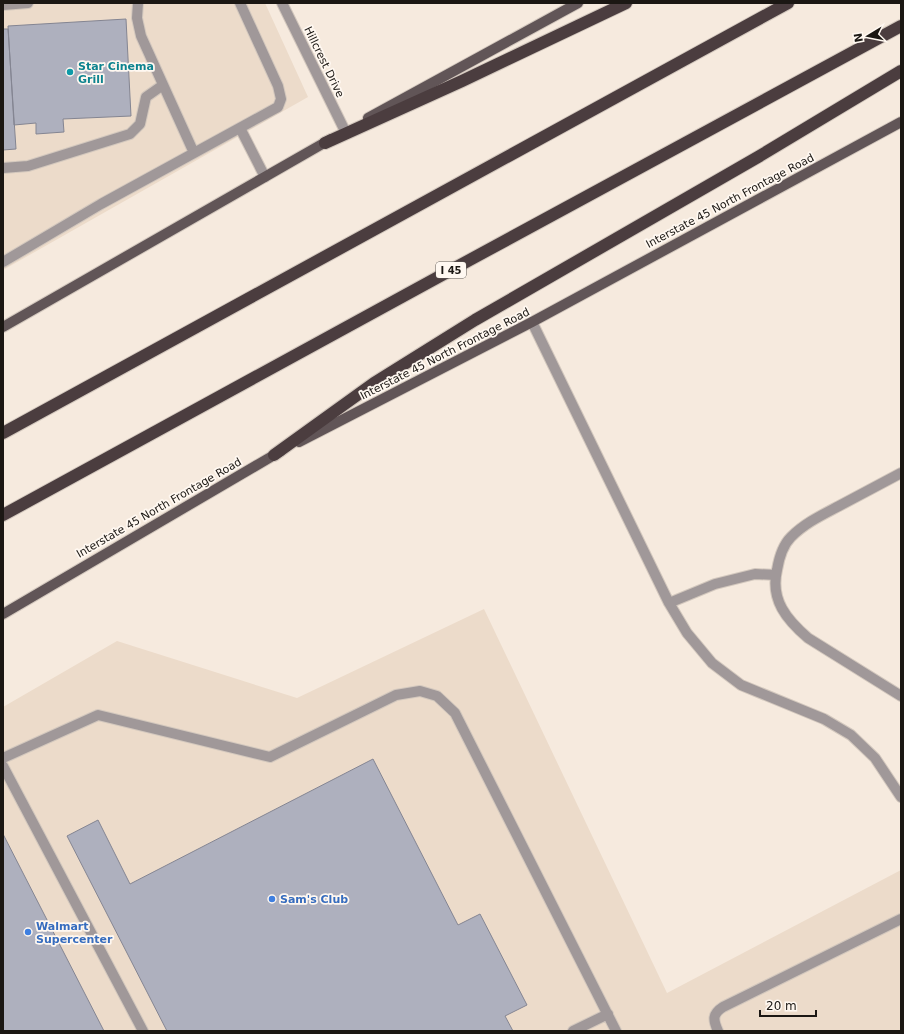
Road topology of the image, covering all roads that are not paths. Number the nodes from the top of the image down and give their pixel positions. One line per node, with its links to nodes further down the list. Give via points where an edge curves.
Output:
1 (28, 3): 8 (street)
2 (138, 3): 11 (street, via 137,18 141,36)
3 (240, 3): 13 (street, via 278,86 281,99 278,107)
4 (282, 3): 14 (street, Hillcrest Drive)
5 (578, 3): 14 (main road)
6 (626, 3): 15 (highway)
7 (788, 3): 22 (highway)
8 (3, 5)
9 (901, 26): 25 (highway, I 45)
10 (901, 71): 23 (highway, via 758,157 475,320 374,383)
11 (163, 86): 16 (street); 17 (street, via 146,97 140,124 130,134 28,166)
12 (901, 122): 20 (main road, Interstate 45 North Frontage Road)
13 (240, 128): 16 (street); 18 (street)
14 (345, 131): 15 (main road)
15 (324, 143): 18 (main road)
16 (194, 153): 19 (street)
17 (3, 168)
18 (265, 177): 21 (main road)
19 (3, 262)
20 (532, 322): 23 (main road, Interstate 45 North Frontage Road); 27 (street)
21 (3, 327)
22 (3, 433)
23 (274, 455): 28 (main road, Interstate 45 North Frontage Road)
24 (901, 473): 26 (street, via 805,524 790,538 780,553)
25 (3, 515)
26 (776, 575): 27 (street, via 755,574 715,584); 29 (street, via 776,594 782,609 797,629)
27 (669, 603): 32 (street, via 687,633 712,663 741,685 824,719 850,736 875,758)
28 (3, 614)
29 (901, 696)
30 (3, 758): 34 (street, via 98,715 270,757 396,695 420,691 437,696 455,713)
31 (3, 766): 35 (street)
32 (901, 797)
33 (901, 919): 38 (street, via 723,1007 714,1017)
34 (608, 1014): 36 (street); 37 (street)
35 (143, 1031)
36 (573, 1031)
37 (616, 1031)
38 (718, 1031)

